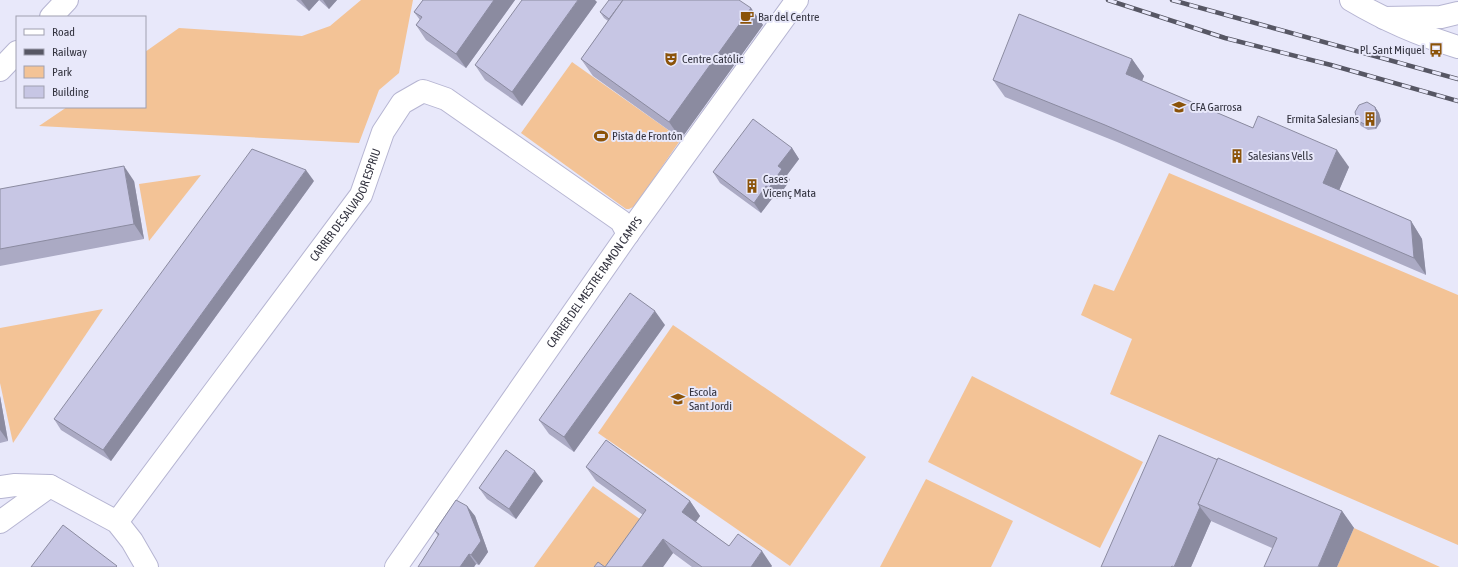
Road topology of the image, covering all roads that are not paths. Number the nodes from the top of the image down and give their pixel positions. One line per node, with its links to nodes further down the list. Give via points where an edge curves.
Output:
1 (67, 0): 5 (street)
2 (797, 0): 10 (street, CARRER DEL MESTRE RAMON CAMPS)
3 (1351, 0): 6 (street)
4 (1458, 13): 6 (street, via 1441,17)
5 (52, 16)
6 (1384, 18): 7 (street)
7 (1458, 47)
8 (16, 53): 9 (street)
9 (0, 70)
10 (628, 234): 14 (street, CARRER DE SALVADOR ESPRIU, via 621,221 446,99 423,92 402,103 383,132 361,195); 16 (street, CARRER DEL MESTRE RAMON CAMPS)
11 (50, 486): 12 (street); 13 (street); 14 (street)
12 (0, 487)
13 (0, 522)
14 (117, 522): 15 (street)
15 (147, 567)
16 (396, 567)

